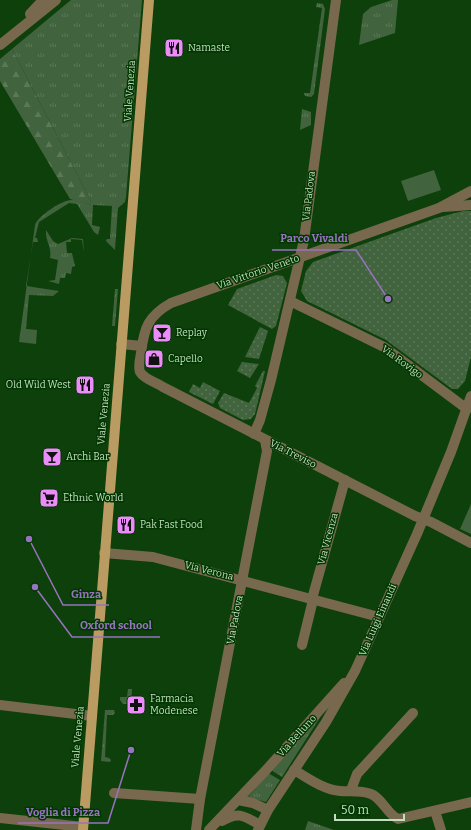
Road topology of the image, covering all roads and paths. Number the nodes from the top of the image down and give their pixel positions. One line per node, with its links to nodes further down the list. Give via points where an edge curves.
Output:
1 (43, 0): 6 (street)
2 (50, 0): 6 (street)
3 (56, 0): 6 (street)
4 (336, 0): 10 (street, Via Padova)
5 (149, 3): 12 (main road, Viale Venezia)
6 (4, 42)
7 (471, 191): 9 (street, Via Vittorio Veneto)
8 (471, 206): 9 (street, Via Vittorio Veneto)
9 (439, 208): 10 (street, Via Vittorio Veneto)
10 (300, 258): 11 (street, Via Padova); 13 (street, Via Vittorio Veneto, via 171,303 149,321 142,337)
11 (290, 301): 15 (street, Via Rovigo, via 384,347); 16 (street, Via Padova)
12 (121, 344): 13 (street); 21 (main road, Viale Venezia)
13 (142, 346): 16 (street, Via Treviso, via 139,368 144,376)
14 (471, 396): 15 (street, Via Luigi Einaudi)
15 (466, 409): 19 (street, Via Luigi Einaudi)
16 (254, 434): 17 (street, Via Treviso)
17 (265, 440): 18 (street, Via Treviso); 22 (street, Via Padova, via 267,451)
18 (345, 480): 19 (street, Via Treviso); 23 (street, Via Vicenza)
19 (423, 520): 20 (street, Via Treviso); 24 (street, Via Luigi Einaudi)
20 (471, 543)
21 (104, 553): 22 (street, Via Verona, via 153,557); 29 (main road, Viale Venezia)
22 (242, 580): 23 (street, Via Verona); 33 (street, Via Padova)
23 (312, 598): 24 (street, Via Verona); 25 (street)
24 (379, 617): 26 (street, Via Luigi Einaudi)
25 (302, 645)
26 (355, 671): 30 (street, Via Luigi Einaudi); 34 (street, Via Belluno)
27 (0, 704): 29 (street)
28 (413, 713): 31 (street, via 357,774)
29 (92, 716): 41 (main road, Viale Venezia)
30 (294, 770): 31 (street, via 333,790); 36 (street, Via Luigi Einaudi)
31 (351, 790): 37 (street, via 371,794 398,820)
32 (114, 793): 33 (street)
33 (200, 799): 42 (street, Via Padova)
34 (238, 800): 36 (street); 39 (street, Via Belluno)
35 (471, 802): 37 (street)
36 (268, 810): 40 (street, Via Luigi Einaudi)
37 (435, 811): 43 (street)
38 (0, 818): 41 (street)
39 (213, 827): 40 (street, Via Belluno, via 236,815 243,815)
40 (259, 827)
41 (83, 829)
42 (196, 830)
43 (441, 830)

